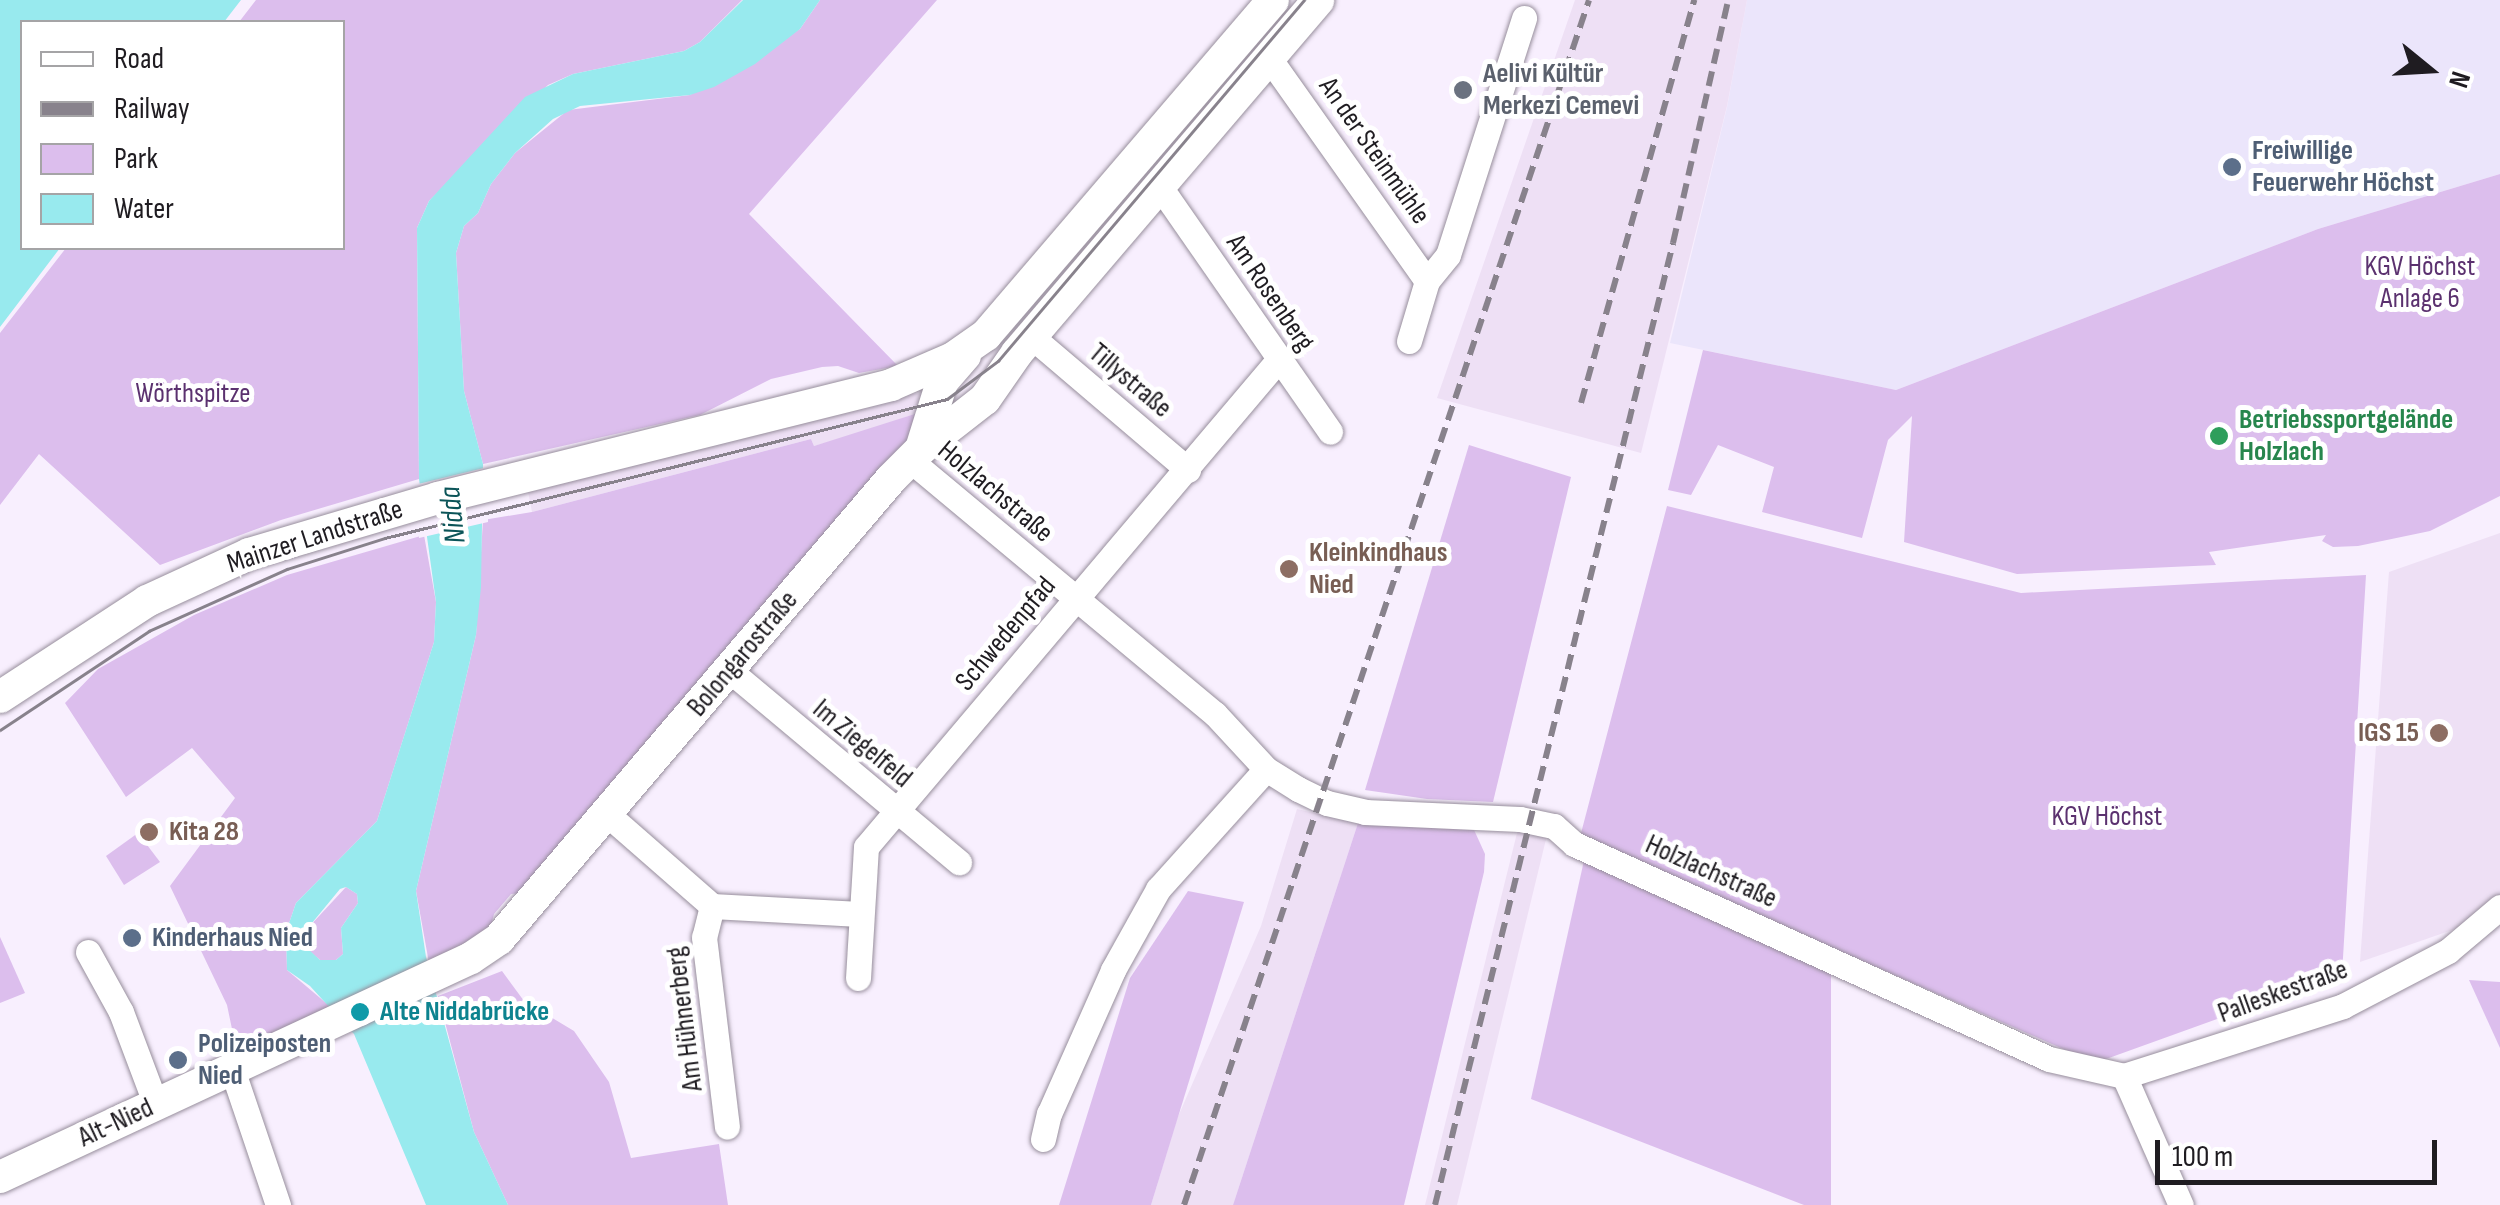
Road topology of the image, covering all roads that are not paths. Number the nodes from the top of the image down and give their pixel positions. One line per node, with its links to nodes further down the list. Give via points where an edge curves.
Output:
1 (1273, 0): 7 (main road)
2 (1318, 0): 4 (main road)
3 (1524, 18): 6 (street, An der Steinmühle, via 1448,255)
4 (1269, 58): 5 (main road); 6 (street, An der Steinmühle)
5 (1160, 188): 9 (main road); 10 (street, Am Rosenberg)
6 (1427, 280): 8 (street, An der Steinmühle)
7 (986, 335): 11 (main road, via 953,358); 12 (main road)
8 (1409, 341)
9 (1024, 345): 12 (main road); 15 (street, Tillystraße)
10 (1278, 360): 13 (street, Am Rosenberg); 15 (street, Schwedenpfad)
11 (891, 384): 12 (main road); 18 (main road, Mainzer Landstraße, via 382,513 250,554 176,586)
12 (944, 404): 14 (main road)
13 (1330, 432)
14 (916, 455): 16 (street, Holzlachstraße); 17 (main road, Bolongarostraße)
15 (1188, 470): 16 (street, Schwedenpfad)
16 (1075, 598): 19 (street, Holzlachstraße, via 1215,714); 20 (street, Schwedenpfad)
17 (729, 670): 20 (street, Im Ziegelfeld); 21 (main road, Bolongarostraße)
18 (0, 697)
19 (1266, 769): 29 (street, Holzlachstraße, via 1342,808 1554,826 1574,844 2049,1058); 32 (street, via 1158,889 1113,970)
20 (896, 811): 22 (street, Im Ziegelfeld); 25 (street, Schwedenpfad, via 866,847)
21 (607, 814): 23 (street); 28 (main road, Bolongarostraße, via 499,939)
22 (958, 862)
23 (712, 906): 25 (street); 31 (street, Am Hühnerberg, via 704,937)
24 (2500, 907): 29 (street, Palleskestraße, via 2448,951 2343,1006)
25 (860, 914): 27 (street, Schwedenpfad)
26 (88, 952): 30 (street, via 121,1012)
27 (858, 978)
28 (240, 1066): 30 (main road, Alt-Nied); 34 (street)
29 (2124, 1076): 35 (street)
30 (156, 1105): 33 (main road, Alt-Nied)
31 (726, 1127)
32 (1043, 1139)
33 (0, 1176)
34 (278, 1205)
35 (2181, 1205)

